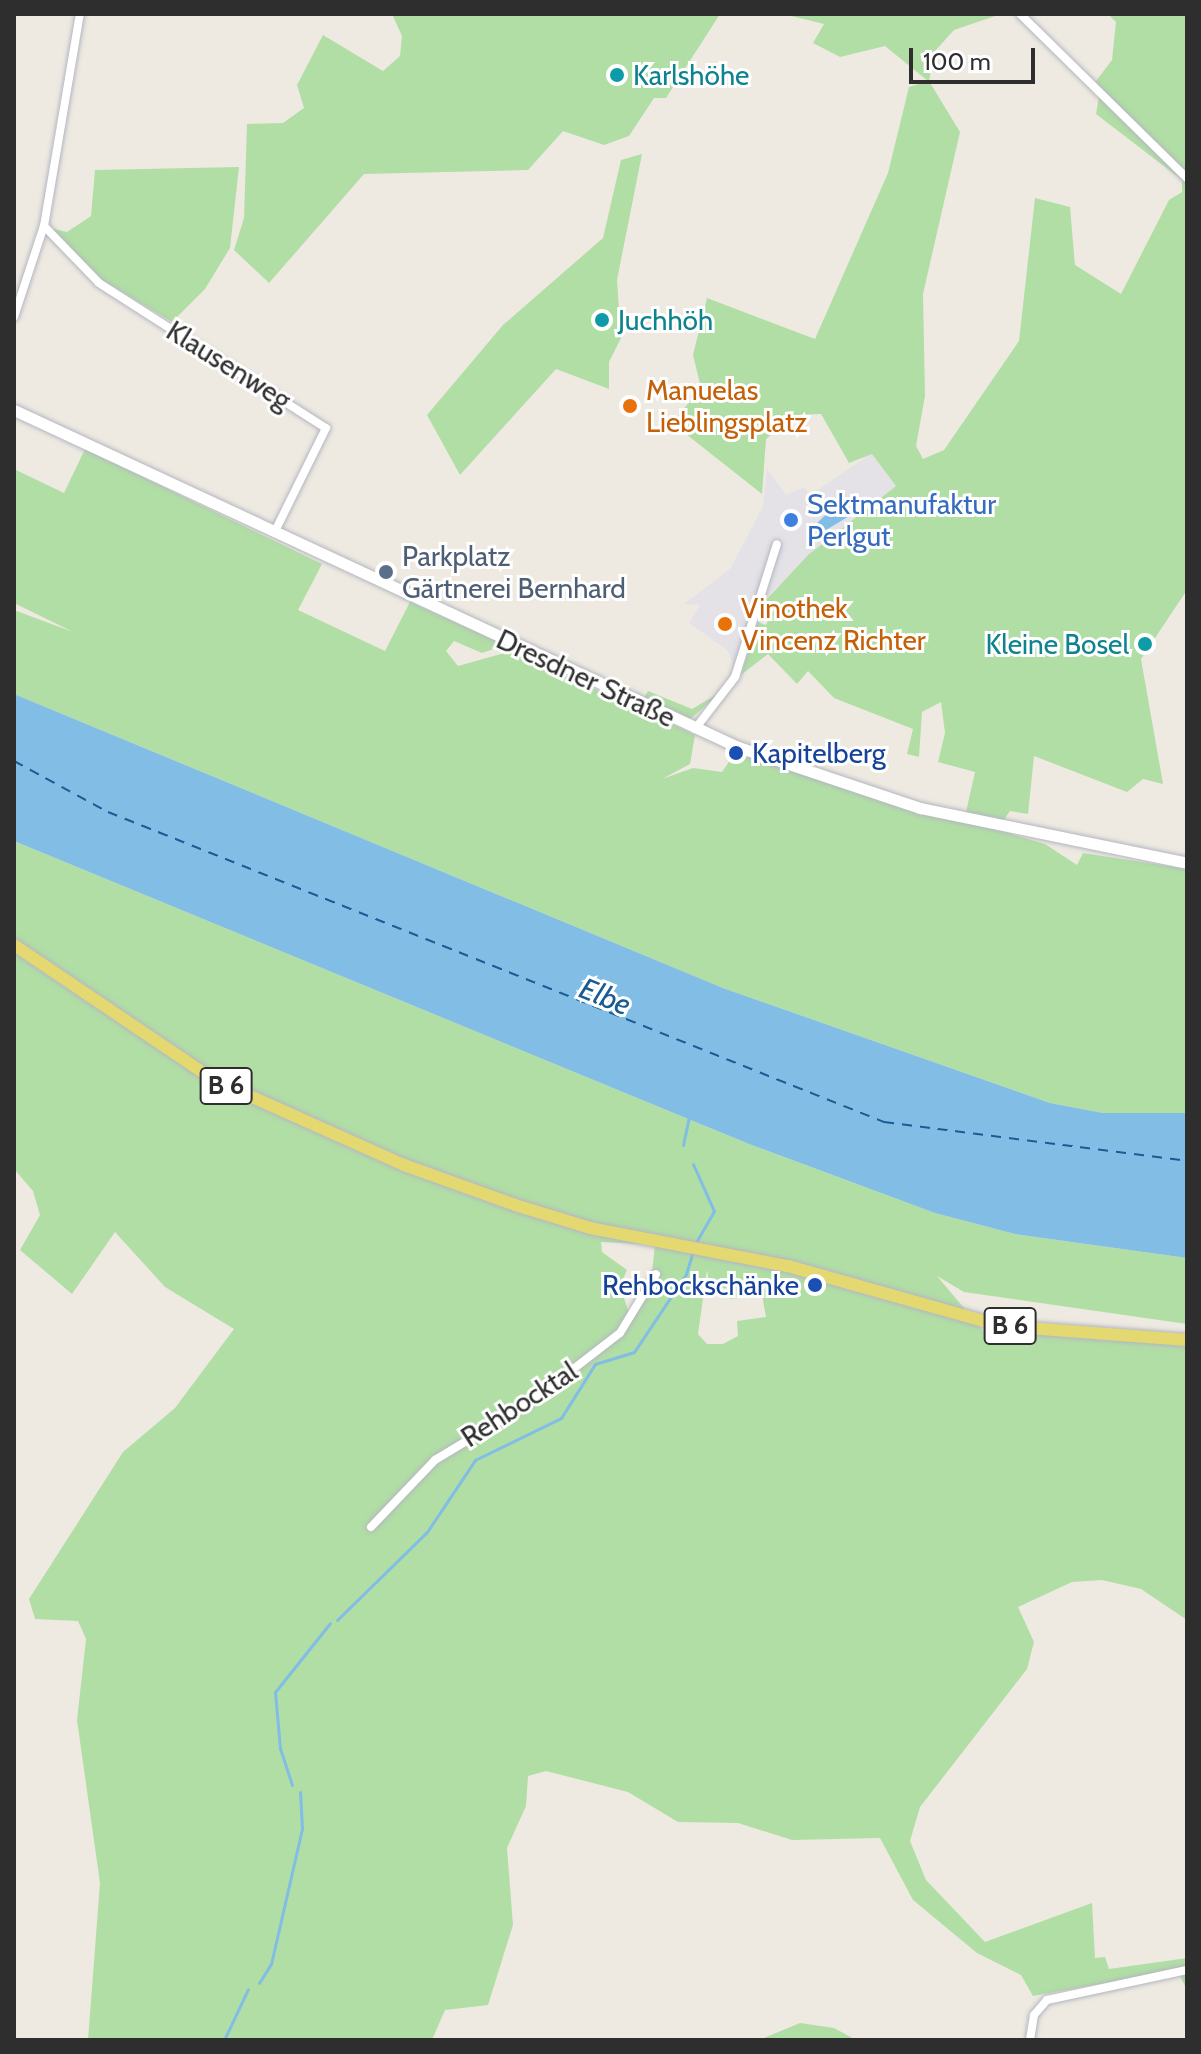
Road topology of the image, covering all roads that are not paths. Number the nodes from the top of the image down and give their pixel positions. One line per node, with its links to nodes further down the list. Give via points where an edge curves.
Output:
1 (80, 14): 4 (street)
2 (1020, 14): 3 (street)
3 (1187, 178)
4 (44, 226): 5 (street); 7 (street, Klausenweg, via 99,283 326,428)
5 (14, 317)
6 (14, 410): 7 (main road, Dresdner Straße)
7 (274, 533): 9 (main road, Dresdner Straße)
8 (777, 544): 9 (street, via 735,677)
9 (695, 729): 10 (main road, Dresdner Straße, via 920,808)
10 (1187, 863)
11 (14, 945): 13 (main road, B 6, via 258,1102 536,1212 701,1247 1001,1326)
12 (656, 1274): 14 (street, Rehbocktal, via 620,1333 528,1404 435,1460)
13 (1187, 1340)
14 (371, 1527)
15 (1187, 1970): 16 (street, via 1047,2000 1034,2015)
16 (1030, 2040)

